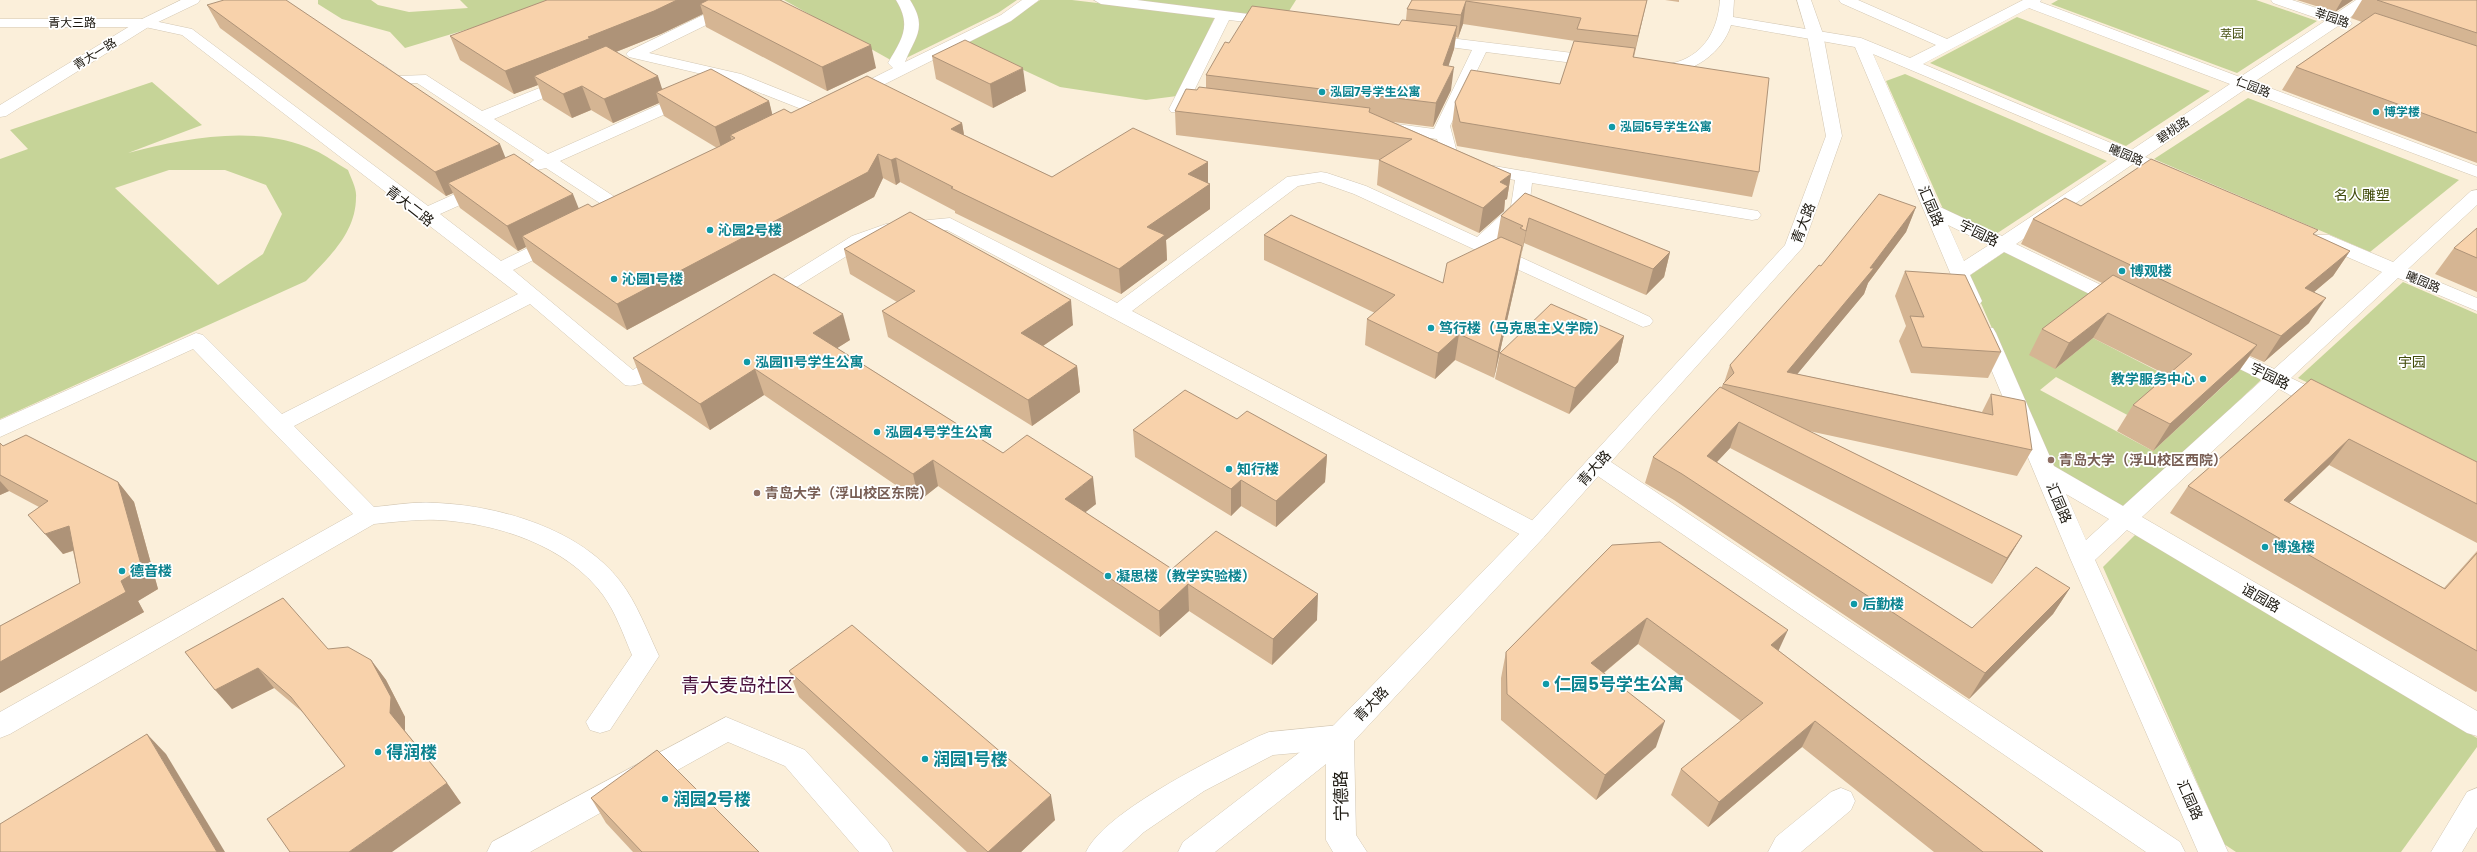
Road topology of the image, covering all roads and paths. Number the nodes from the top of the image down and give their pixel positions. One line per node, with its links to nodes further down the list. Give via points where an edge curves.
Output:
1 (193, 0): 15 (street, 青大一路)
2 (746, 0): 30 (street, via 626,57)
3 (903, 0): 28 (street, via 911,11 914,31 896,63)
4 (1032, 0): 28 (street, via 1006,18)
5 (1101, 0): 12 (street)
6 (1727, 0): 13 (street)
7 (1804, 0): 19 (street, 青大路)
8 (1846, 0): 22 (street)
9 (2278, 0): 17 (street, 莘园路)
10 (2366, 0): 17 (street, 碧桃路)
11 (2031, 1): 22 (street); 31 (street, 仁园路)
12 (1224, 15): 16 (street); 33 (street)
13 (1725, 20): 19 (street, 曦园路); 27 (street, via 1722,32 1703,57 1669,70)
14 (0, 23): 15 (street, 青大三路)
15 (145, 23): 18 (street); 34 (street, 青大一路)
16 (1286, 23)
17 (2351, 25): 31 (street, 碧桃路)
18 (187, 32): 49 (street); 58 (street, 青大二路)
19 (1815, 34): 21 (street, 曦园路); 70 (street, 青大路, via 1834,136 1794,247)
20 (1412, 38): 23 (street)
21 (1861, 43): 26 (street, 曦园路); 48 (street, 汇园路)
22 (1948, 45): 26 (street)
23 (1481, 47): 25 (street); 38 (street, via 1442,126)
24 (364, 58): 35 (street, via 395,81 420,78)
25 (1614, 64)
26 (1911, 64): 39 (street, 曦园路)
27 (1638, 66)
28 (903, 69): 32 (street)
29 (583, 75): 35 (street)
30 (735, 77): 32 (street); 40 (street)
31 (2242, 83): 39 (street, 碧桃路); 42 (street, 仁园路)
32 (832, 105): 36 (street)
33 (1184, 105)
34 (0, 112)
35 (483, 117): 40 (street)
36 (799, 121)
37 (1367, 125): 38 (street)
38 (1444, 135): 43 (street, via 1452,164)
39 (2132, 157): 45 (street, 曦园路); 53 (street, 碧桃路)
40 (548, 160): 41 (street); 47 (street)
41 (520, 172)
42 (2477, 172)
43 (1524, 176): 50 (street); 54 (street, via 1520,208)
44 (498, 182): 49 (street)
45 (2190, 182)
46 (2477, 195): 56 (street)
47 (621, 209)
48 (1933, 210): 53 (street, 宇园路); 57 (street, 汇园路)
49 (428, 213): 55 (street)
50 (1752, 215)
51 (2308, 232): 56 (street, 曦园路)
52 (571, 234): 55 (street)
53 (2002, 244): 57 (street, 碧桃路); 61 (street, 宇园路)
54 (1480, 245): 62 (street, via 1360,190 1321,177 1293,181); 63 (street)
55 (500, 269): 58 (street)
56 (2395, 270): 59 (street, 曦园路); 66 (street)
57 (1960, 272): 71 (street, 汇园路)
58 (530, 296): 65 (street, via 632,380); 68 (street)
59 (2477, 305)
60 (746, 310): 62 (street, via 860,240 886,230 950,224)
61 (2136, 310)
62 (1118, 312): 74 (street)
63 (1643, 321)
64 (2199, 341): 66 (street, 宇园路)
65 (679, 351)
66 (2277, 379): 67 (street, 宇园路); 73 (street)
67 (2340, 410)
68 (279, 424): 69 (street, via 196,340); 72 (street)
69 (0, 429)
70 (1597, 464): 74 (street, 青大路); 88 (street)
71 (2045, 471): 73 (street, 谊园路); 75 (street, 汇园路)
72 (369, 516): 76 (street, via 436,511 498,520 560,543 604,578 623,604 646,656); 78 (street)
73 (2126, 518): 75 (street); 77 (street, 谊园路)
74 (1535, 532): 79 (street, 青大路)
75 (2082, 558): 89 (street, 汇园路)
76 (600, 722)
77 (2477, 725)
78 (0, 726)
79 (1340, 737): 84 (street, via 1270,744 1194,782 1134,823); 85 (street, 青大路); 86 (street, 宁德路, via 1342,840)
80 (1841, 801): 87 (street, via 1786,846)
81 (2477, 801): 90 (street)
82 (502, 852): 83 (street, via 726,729 795,758)
83 (878, 852)
84 (1101, 852)
85 (1193, 852)
86 (1352, 852)
87 (1783, 852)
88 (2170, 852)
89 (2213, 852)
90 (2446, 852)

